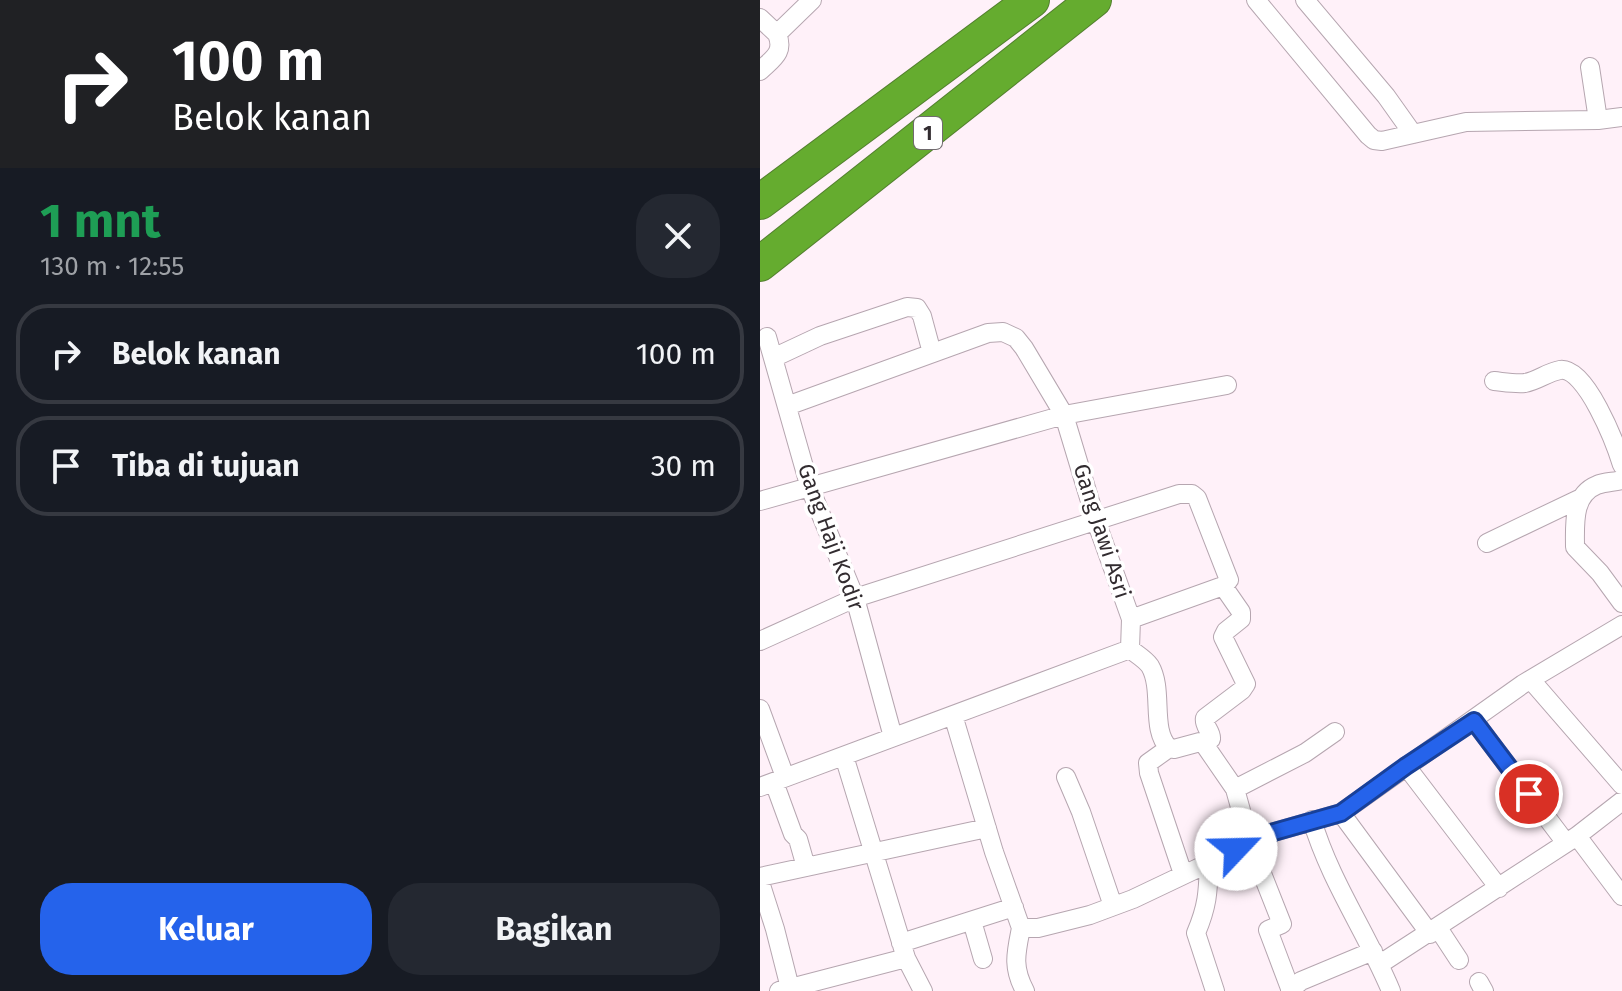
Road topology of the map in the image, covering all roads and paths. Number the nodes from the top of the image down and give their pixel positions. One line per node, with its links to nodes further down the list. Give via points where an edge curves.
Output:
1 (812, 0): 7 (street)
2 (1032, 0): 13 (highway, 1)
3 (1094, 0): 14 (highway, 1)
4 (1256, 0): 12 (street, via 1368,135 1382,141)
5 (1305, 0): 12 (street)
6 (760, 18): 7 (street)
7 (777, 34): 9 (street, via 779,50)
8 (1590, 67): 11 (street)
9 (760, 71)
10 (1622, 117): 11 (street)
11 (1598, 120): 12 (street, via 1466,122)
12 (1413, 134)
13 (760, 202)
14 (760, 264)
15 (767, 337): 17 (street, Gang Haji Kodir)
16 (932, 353): 17 (street, via 922,316 917,308 907,307); 20 (street, Gang Jawi Asri); 21 (street, Gang Jawi Asri, via 988,333 1016,338)
17 (773, 358): 20 (street, Gang Haji Kodir)
18 (1494, 381): 22 (street, via 1527,383 1568,370 1582,381 1606,422)
19 (1227, 385): 21 (street)
20 (787, 406): 24 (street, Gang Haji Kodir)
21 (1064, 415): 24 (street); 27 (street, Gang Jawi Asri)
22 (1622, 465)
23 (1622, 480): 25 (street, via 1598,484)
24 (810, 488): 26 (street); 30 (street, Gang Haji Kodir)
25 (1579, 499): 28 (street); 31 (street, via 1575,547)
26 (760, 501)
27 (1096, 521): 29 (street, via 1192,494 1229,580); 30 (street); 32 (street, Gang Jawi Asri)
28 (1487, 543)
29 (1223, 586): 32 (street); 42 (street, via 1241,612 1241,619 1223,637 1246,684 1205,718 1211,739)
30 (855, 598): 34 (street); 41 (street, Gang Haji Kodir)
31 (1622, 603)
32 (1131, 619): 35 (street, Gang Jawi Asri)
33 (1622, 625): 36 (street)
34 (760, 641)
35 (1130, 649): 38 (street); 43 (street, via 1148,663 1155,678 1162,740)
36 (1531, 680): 39 (street); 48 (street)
37 (760, 709): 47 (street)
38 (953, 715): 41 (street); 53 (street)
39 (1474, 721): 45 (street); 54 (street)
40 (1335, 732): 49 (street)
41 (893, 737): 44 (street)
42 (1204, 744): 43 (street); 49 (street)
43 (1169, 748): 59 (street, via 1148,763 1149,773)
44 (844, 756): 47 (street); 56 (street)
45 (1406, 766): 51 (street); 61 (street)
46 (1066, 777): 63 (street)
47 (773, 782): 58 (street)
48 (1622, 785)
49 (1235, 789): 55 (street)
50 (1622, 801): 54 (street)
51 (1341, 813): 52 (street); 67 (street)
52 (1312, 820): 55 (street); 69 (street, via 1320,848)
53 (987, 828): 56 (street); 64 (street)
54 (1571, 840): 61 (street); 62 (street)
55 (1250, 843): 57 (street); 73 (street, via 1282,924 1268,930)
56 (874, 852): 58 (street); 68 (street)
57 (1209, 862): 59 (street); 76 (street, via 1208,896 1196,933)
58 (806, 867): 60 (street)
59 (1183, 874): 63 (street)
60 (760, 879): 72 (street, via 775,929)
61 (1499, 888): 67 (street)
62 (1622, 896)
63 (1113, 906): 66 (street)
64 (1014, 907): 65 (street); 66 (street)
65 (972, 921): 68 (street); 70 (street)
66 (1021, 928): 75 (street, via 1015,954)
67 (1434, 931): 69 (street); 71 (street)
68 (903, 950): 72 (street); 74 (street)
69 (1376, 958): 73 (street, via 1301,981); 77 (street)
70 (983, 959)
71 (1459, 960)
72 (784, 990)
73 (1290, 990)
74 (923, 991)
75 (1025, 991)
76 (1215, 991)
77 (1391, 991)

